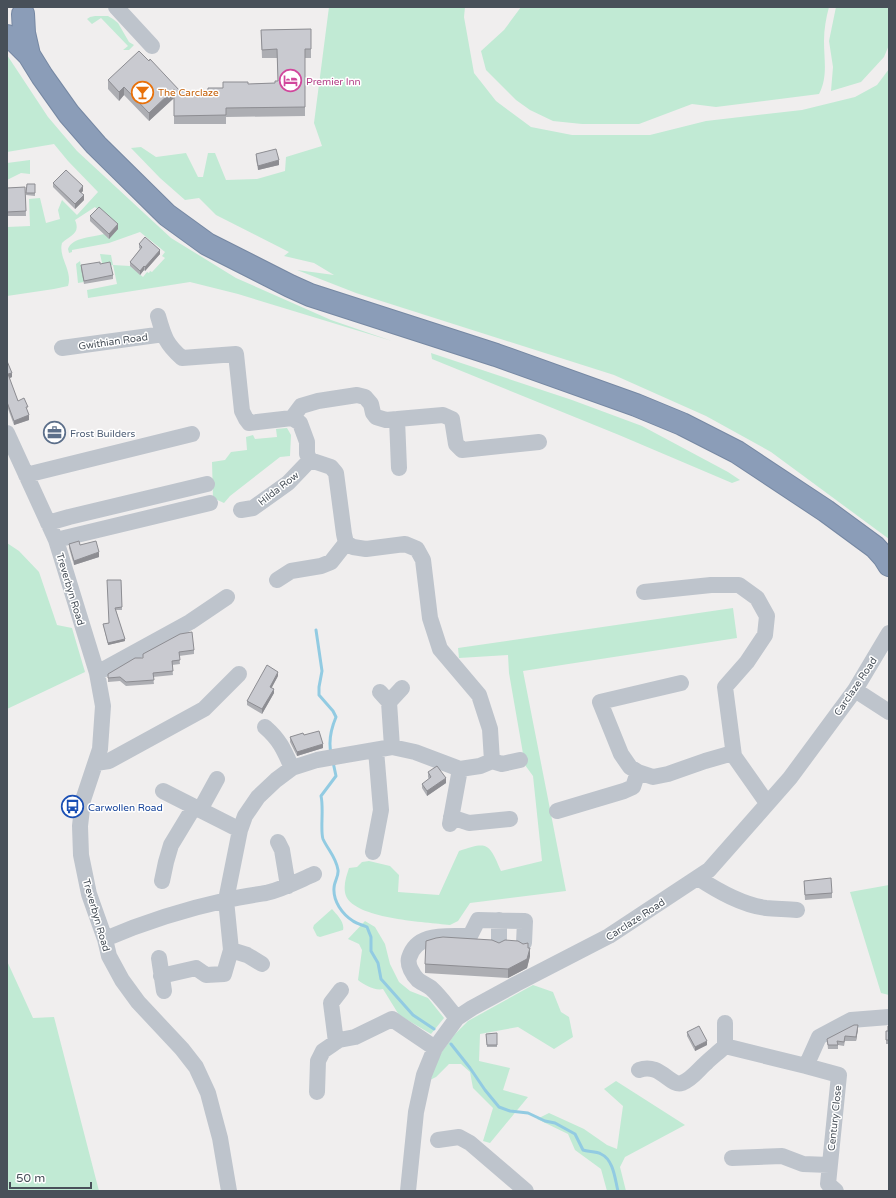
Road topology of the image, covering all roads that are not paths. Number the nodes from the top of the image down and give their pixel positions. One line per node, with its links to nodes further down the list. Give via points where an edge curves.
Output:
1 (116, 7): 4 (street)
2 (21, 13): 5 (highway)
3 (7, 36): 5 (highway)
4 (152, 46)
5 (29, 55): 23 (highway, via 69,114 96,145 167,214 207,244 310,295 496,355 682,424 737,452)
6 (158, 316): 7 (street)
7 (164, 334): 8 (street, Gwithian Road); 9 (street, via 171,348 182,358 236,354 242,411 249,423)
8 (62, 348)
9 (292, 418): 10 (street, via 301,406 357,396 365,397 376,417 386,420); 14 (street, via 300,423)
10 (397, 419): 13 (street, via 443,415 452,420 456,444 462,450); 15 (street)
11 (7, 433): 16 (street, Treverbyn Road)
12 (192, 434): 16 (street)
13 (539, 442)
14 (310, 460): 19 (street, Hilda Row, via 288,483 253,508); 22 (street, via 331,467 336,473)
15 (399, 468)
16 (26, 475): 20 (street, Treverbyn Road)
17 (207, 484): 20 (street)
18 (210, 503): 21 (street)
19 (241, 510)
20 (48, 523): 21 (street, Treverbyn Road)
21 (56, 540): 29 (street, Treverbyn Road)
22 (346, 543): 25 (street, via 331,562 291,571); 40 (street, via 366,549 405,544 417,549 423,560 430,618 440,649 479,695 490,729)
23 (882, 550): 24 (highway)
24 (889, 565)
25 (278, 580)
26 (644, 592): 38 (street, via 711,585 739,585 757,598 763,608 767,616 765,635 747,662 725,687)
27 (227, 597): 29 (street, via 190,622)
28 (889, 633): 33 (street, Carclaze Road)
29 (97, 673): 41 (street, Treverbyn Road, via 103,706 100,749)
30 (239, 674): 41 (street, via 204,710 109,762)
31 (681, 684): 44 (street, via 600,702 621,754 630,767)
32 (402, 688): 36 (street, via 385,697)
33 (855, 690): 34 (street); 47 (street, Carclaze Road, via 790,778)
34 (889, 712)
35 (265, 727): 42 (street, via 282,746)
36 (392, 747): 37 (street); 43 (street, via 416,752)
37 (376, 750): 42 (street, via 332,756); 53 (street, via 380,810)
38 (733, 753): 44 (street, via 654,778); 47 (street)
39 (520, 760): 40 (street, via 502,764)
40 (492, 761): 43 (street)
41 (96, 764): 61 (street, Treverbyn Road, via 83,800 80,826 81,855 89,894)
42 (292, 768): 51 (street, via 258,797 245,816)
43 (460, 769): 50 (street, via 450,821 469,823)
44 (638, 772): 49 (street, via 633,787)
45 (217, 778): 48 (street)
46 (163, 791): 48 (street)
47 (767, 804): 55 (street, Carclaze Road, via 709,870)
48 (197, 809): 51 (street); 56 (street, via 171,845)
49 (557, 811)
50 (510, 819)
51 (240, 830): 58 (street)
52 (285, 845): 57 (street)
53 (373, 852)
54 (314, 874): 57 (street)
55 (698, 878): 59 (street, via 716,890 752,905); 69 (street, Carclaze Road, via 609,936 516,984)
56 (162, 881)
57 (288, 886): 58 (street)
58 (226, 900): 61 (street, via 135,926); 64 (street)
59 (797, 910)
60 (500, 920): 62 (street); 63 (street, via 524,921); 69 (street, via 478,920 470,936 430,937 420,941 412,949 408,960 412,971 418,980 431,988)
61 (105, 939): 80 (street, Treverbyn Road, via 109,956 122,980 138,1002 196,1067 208,1094 220,1138)
62 (499, 942)
63 (524, 943)
64 (231, 950): 65 (street, via 224,974 206,975 196,968 163,983); 66 (street, via 247,955)
65 (159, 958)
66 (262, 964)
67 (345, 987): 71 (street, via 331,1003)
68 (889, 1017): 74 (street, via 851,1020 819,1037)
69 (458, 1018): 73 (street, Carclaze Road)
70 (725, 1023): 72 (street)
71 (336, 1042): 73 (street, via 355,1037 392,1019); 76 (street, via 323,1052 318,1061)
72 (725, 1046): 74 (street); 75 (street, via 691,1078 680,1083 656,1070)
73 (436, 1048): 81 (street, Carclaze Road, via 424,1075 416,1112)
74 (806, 1066): 79 (street, Century Close, via 839,1075)
75 (639, 1070)
76 (317, 1092)
77 (438, 1140): 82 (street, via 459,1137)
78 (732, 1158): 79 (street, via 782,1156 803,1164)
79 (829, 1165): 83 (street, Century Close, via 828,1184)
80 (229, 1191)
81 (408, 1191)
82 (526, 1191)
83 (836, 1191)

